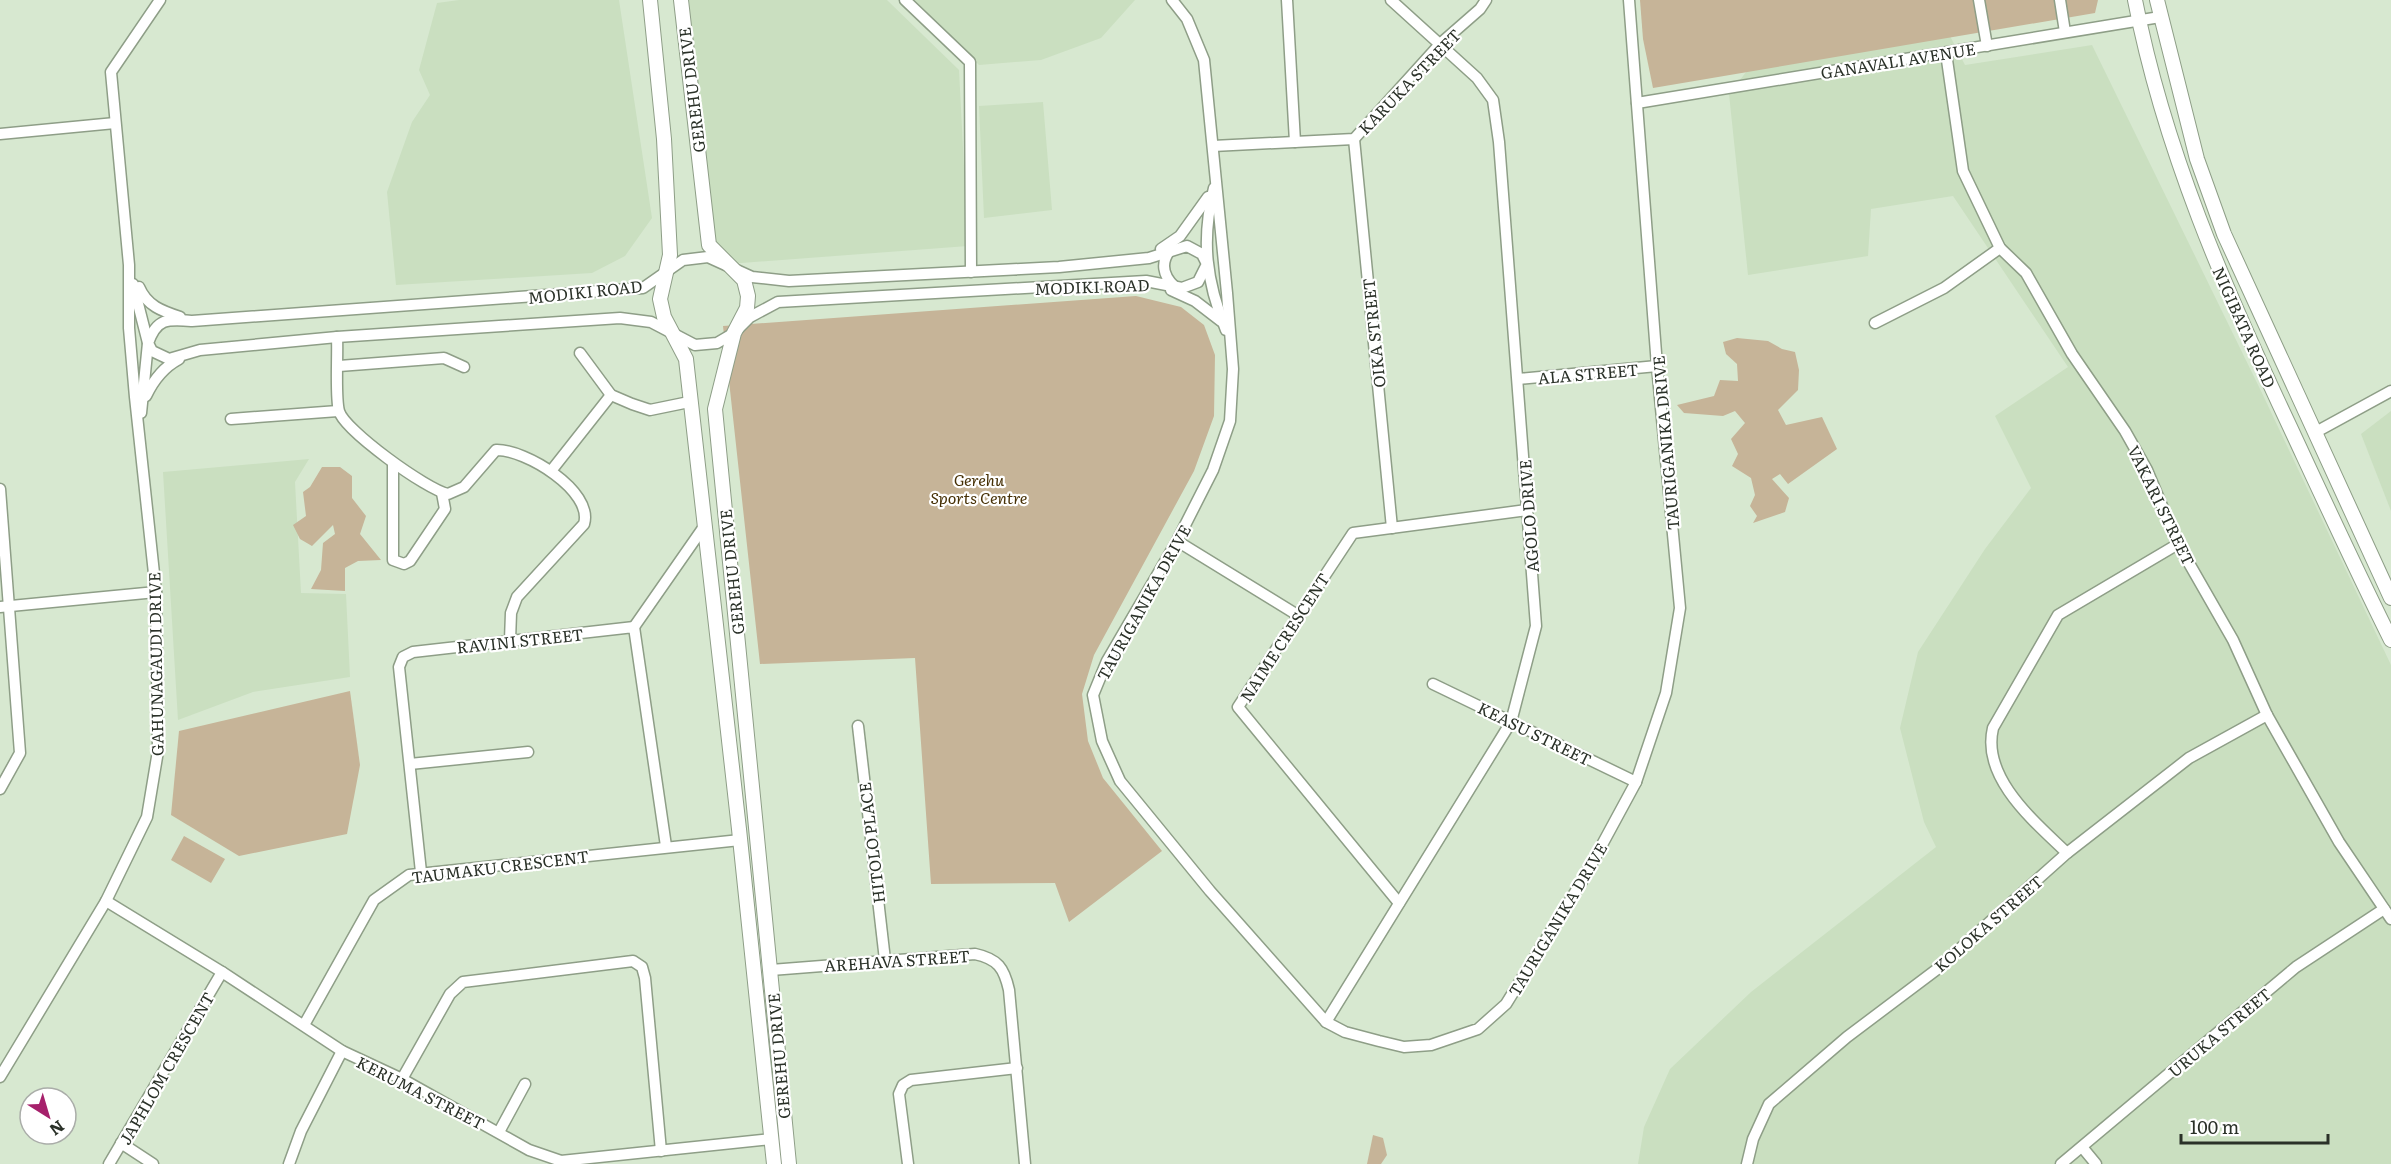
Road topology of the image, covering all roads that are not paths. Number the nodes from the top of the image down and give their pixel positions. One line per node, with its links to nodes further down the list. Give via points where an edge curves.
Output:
1 (160, 0): 21 (street, GAHUNAGAUDI DRIVE, via 111,72)
2 (650, 0): 34 (street, GEREHU DRIVE, via 664,139 670,255)
3 (681, 0): 32 (street, GEREHU DRIVE, via 709,245)
4 (905, 0): 33 (street, via 970,62)
5 (1172, 0): 25 (street, TAURIGANIKA DRIVE, via 1187,19 1204,60)
6 (1287, 0): 24 (street)
7 (1391, 0): 17 (street, AGOLO DRIVE)
8 (1486, 0): 17 (street, KARUKA STREET)
9 (1629, 0): 20 (street, TAURIGANIKA DRIVE)
10 (1979, 0): 18 (street)
11 (2060, 0): 16 (street)
12 (2135, 0): 15 (street, NIGIBATA ROAD)
13 (2157, 0): 14 (street, NIGIBATA ROAD)
14 (2160, 17): 15 (street, GANAVALI AVENUE); 56 (street, NIGIBATA ROAD, via 2197,159 2224,234)
15 (2139, 20): 16 (street, GANAVALI AVENUE); 72 (street, NIGIBATA ROAD, via 2177,162 2195,210 2255,352)
16 (2065, 32): 18 (street, GANAVALI AVENUE)
17 (1440, 45): 23 (street, KARUKA STREET); 49 (street, AGOLO DRIVE, via 1477,78 1493,100)
18 (1987, 46): 19 (street, GANAVALI AVENUE)
19 (1946, 53): 20 (street, GANAVALI AVENUE); 27 (street, VAKARI STREET, via 1963,171)
20 (1637, 103): 47 (street, TAURIGANIKA DRIVE)
21 (115, 123): 22 (street); 31 (street, GAHUNAGAUDI DRIVE)
22 (0, 134)
23 (1354, 139): 24 (street, KARUKA STREET); 63 (street, OIKA STREET)
24 (1295, 142): 25 (street, KARUKA STREET)
25 (1213, 146): 26 (street, TAURIGANIKA DRIVE)
26 (1215, 182): 29 (street, via 1186,229); 30 (street, TAURIGANIKA DRIVE, via 1206,221); 42 (street, TAURIGANIKA DRIVE)
27 (2000, 248): 38 (street, via 1944,288); 65 (street, VAKARI STREET, via 2026,273 2073,354 2125,431 2147,470)
28 (1171, 249): 29 (street, MODIKI ROAD); 30 (street, MODIKI ROAD, via 1187,246 1202,254); 36 (street, via 1165,256 1164,269 1167,280)
29 (1149, 258): 33 (street, MODIKI ROAD)
30 (1207, 264): 36 (street, MODIKI ROAD, via 1198,282); 42 (street, TAURIGANIKA DRIVE, via 1215,303)
31 (129, 265): 37 (street, via 143,296 157,309); 43 (street, GAHUNAGAUDI DRIVE); 55 (street, GAHUNAGAUDI DRIVE, via 129,328)
32 (733, 269): 33 (street, MODIKI ROAD, via 752,277 789,281); 34 (street, MODIKI ROAD, via 708,257 683,261); 39 (street, GEREHU DRIVE, via 744,280 748,296 747,308)
33 (971, 272)
34 (663, 276): 37 (street, MODIKI ROAD, via 643,288); 40 (street, GEREHU DRIVE, via 660,299)
35 (1162, 286): 36 (street, MODIKI ROAD); 39 (street, MODIKI ROAD, via 1146,281 778,302 750,317); 42 (street, via 1195,301 1220,320)
36 (1175, 287)
37 (192, 321): 43 (street, MODIKI ROAD, via 161,321)
38 (1875, 323)
39 (735, 333): 40 (street, MODIKI ROAD, via 717,343 695,345); 90 (street, GEREHU DRIVE, via 715,409)
40 (674, 334): 41 (street, MODIKI ROAD, via 651,322 620,318); 52 (street, GEREHU DRIVE, via 686,359)
41 (337, 337): 44 (street, MODIKI ROAD); 46 (street)
42 (1230, 340): 64 (street, TAURIGANIKA DRIVE, via 1230,421 1213,470)
43 (148, 343): 44 (street, MODIKI ROAD, via 152,351 169,359); 55 (street, GAHUNAGAUDI DRIVE)
44 (200, 350): 55 (street, via 171,364 159,375 145,399)
45 (580, 353): 51 (street)
46 (339, 366): 48 (street, via 444,358); 53 (street)
47 (1657, 366): 49 (street, ALA STREET); 79 (street, TAURIGANIKA DRIVE, via 1680,608 1666,693)
48 (464, 367)
49 (1518, 379): 61 (street, AGOLO DRIVE)
50 (2391, 391): 56 (street)
51 (611, 394): 52 (street, via 650,410); 58 (street)
52 (689, 402): 62 (street, GEREHU DRIVE)
53 (338, 411): 54 (street); 57 (street, via 345,424)
54 (231, 419)
55 (139, 428): 66 (street, GAHUNAGAUDI DRIVE)
56 (2316, 432): 67 (street, NIGIBATA ROAD)
57 (393, 463): 60 (street); 60 (street, via 393,560 401,564 410,561 445,509)
58 (551, 471): 60 (street, via 516,452 496,450 465,487); 71 (street, via 583,503 586,517 584,524 518,597 511,613)
59 (0, 489): 68 (street)
60 (442, 493)
61 (1527, 510): 63 (street, NAIME CRESCENT); 75 (street, AGOLO DRIVE, via 1536,626)
62 (703, 528): 70 (street); 81 (street, GEREHU DRIVE)
63 (1392, 528): 69 (street, NAIME CRESCENT, via 1353,533)
64 (1177, 541): 69 (street); 92 (street, TAURIGANIKA DRIVE, via 1107,661 1094,695 1102,741 1120,781 1210,891)
65 (2178, 544): 74 (street, VAKARI STREET, via 2233,640); 83 (street, via 2058,615 1993,728 1989,745 1998,772 2024,812)
66 (156, 592): 68 (street); 85 (street, GAHUNAGAUDI DRIVE, via 158,751 147,817)
67 (2391, 598)
68 (5, 606): 80 (street, via 20,753)
69 (1299, 616): 86 (street, NAIME CRESCENT, via 1238,707)
70 (634, 627): 71 (street, RAVINI STREET); 82 (street)
71 (510, 640): 78 (street, RAVINI STREET, via 413,652 404,657 399,667)
72 (2391, 640)
73 (1433, 684): 75 (street, KEASU STREET)
74 (2267, 715): 83 (street, KOLOKA STREET, via 2189,758); 87 (street, VAKARI STREET, via 2339,842)
75 (1511, 722): 79 (street, KEASU STREET); 86 (street, AGOLO DRIVE)
76 (858, 726): 89 (street, HITOLO PLACE)
77 (528, 752): 78 (street)
78 (410, 764): 84 (street, RAVINI STREET)
79 (1636, 782): 92 (street, TAURIGANIKA DRIVE, via 1524,977 1506,1004 1478,1029 1431,1045 1404,1047 1345,1032)
80 (0, 789)
81 (740, 840): 82 (street, TAUMAKU CRESCENT); 100 (street, GEREHU DRIVE)
82 (666, 846): 84 (street, TAUMAKU CRESCENT)
83 (2067, 853): 111 (street, KOLOKA STREET, via 1936,969 1847,1037 1769,1104)
84 (421, 873): 93 (street, TAUMAKU CRESCENT, via 396,882 374,900)
85 (106, 901): 91 (street, KERUMA STREET); 96 (street, GAHUNAGAUDI DRIVE)
86 (1400, 903): 92 (street, AGOLO DRIVE)
87 (2384, 909): 88 (street, VAKARI STREET); 102 (street, URUKA STREET, via 2296,967)
88 (2391, 919)
89 (885, 960): 90 (street, AREHAVA STREET); 95 (street, AREHAVA STREET, via 975,954 1000,965 1009,990)
90 (771, 970): 108 (street, GEREHU DRIVE)
91 (222, 972): 93 (street, KERUMA STREET); 101 (street, JAPHLOM CRESCENT)
92 (1326, 1022)
93 (304, 1025): 94 (street, KERUMA STREET)
94 (342, 1051): 97 (street, KERUMA STREET); 106 (street)
95 (1017, 1068): 109 (street, via 911,1080 903,1085 899,1094); 110 (street, AREHAVA STREET)
96 (0, 1077)
97 (402, 1079): 99 (street, KERUMA STREET); 103 (street, via 450,994 463,982 633,961 642,967 645,978)
98 (525, 1084): 99 (street)
99 (499, 1132): 103 (street, KERUMA STREET, via 529,1150 561,1161)
100 (771, 1139): 103 (street, KERUMA STREET); 107 (street, GEREHU DRIVE)
101 (121, 1143): 104 (street, JAPHLOM CRESCENT); 105 (street)
102 (2082, 1147): 112 (street, URUKA STREET); 113 (street)
103 (661, 1151)
104 (109, 1164)
105 (153, 1164)
106 (289, 1164)
107 (774, 1164)
108 (789, 1164)
109 (908, 1164)
110 (1025, 1164)
111 (1747, 1164)
112 (2061, 1164)
113 (2096, 1164)

